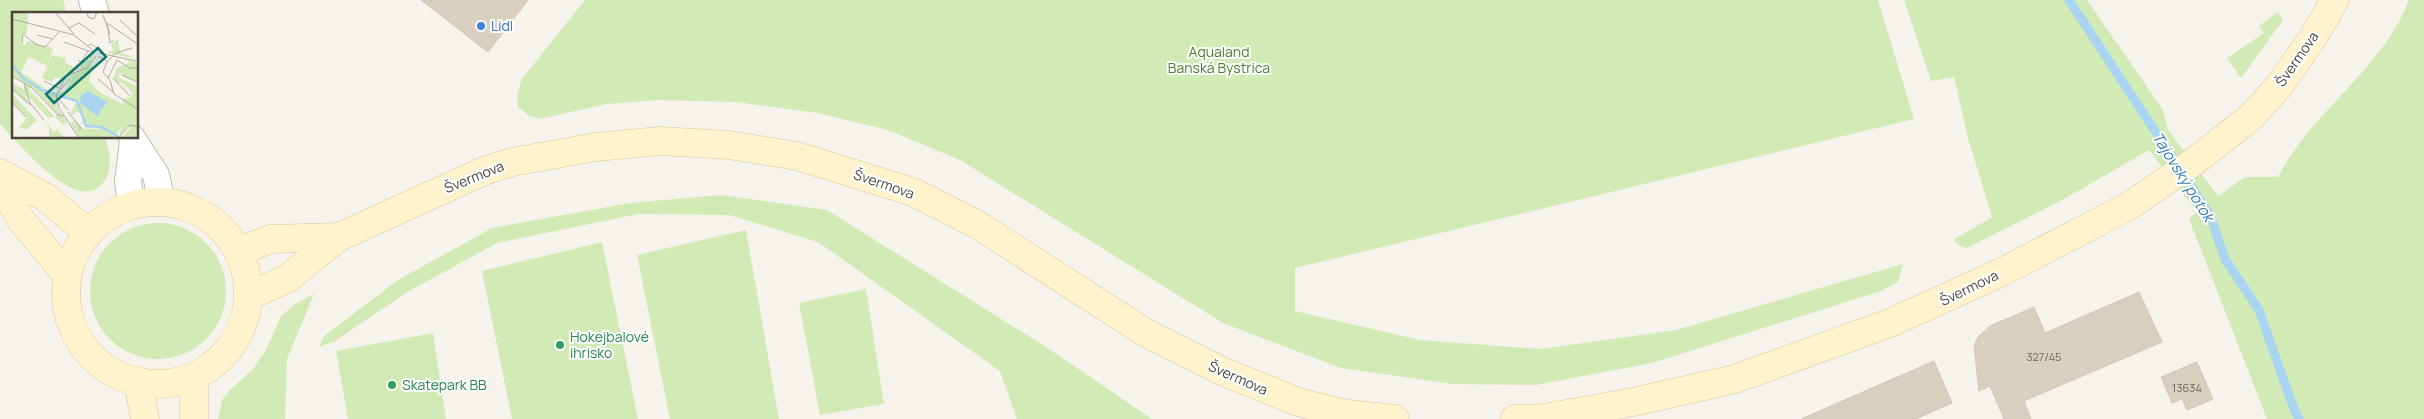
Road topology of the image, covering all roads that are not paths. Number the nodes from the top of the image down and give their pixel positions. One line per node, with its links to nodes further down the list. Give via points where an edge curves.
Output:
1 (2335, 0): 17 (street, Švermova, via 2279,86 2252,116 2195,161 2129,206 2002,272 1898,320 1734,379 1633,402 1544,418)
2 (133, 140): 5 (street, via 156,175); 6 (street, via 128,181)
3 (0, 172): 7 (street, via 46,198)
4 (0, 181): 10 (street, via 21,220)
5 (162, 202): 6 (street); 9 (street, via 186,206 206,216 223,230)
6 (131, 206): 7 (street, via 109,216)
7 (88, 233): 10 (street)
8 (339, 237): 9 (street, Švermova, via 270,239); 11 (street, Švermova, via 288,278); 16 (street, Švermova, via 484,171 528,158 660,141 729,145 797,156 913,192 970,220 1146,334 1264,390 1348,414)
9 (238, 252): 11 (street, via 245,268)
10 (67, 275): 13 (street, via 68,310 81,342 105,366)
11 (249, 296): 12 (street, via 245,318 236,339 221,358)
12 (194, 376): 13 (street, via 166,383); 15 (street)
13 (138, 381): 14 (street)
14 (145, 419)
15 (194, 419)
16 (1395, 419)
17 (1515, 419)

